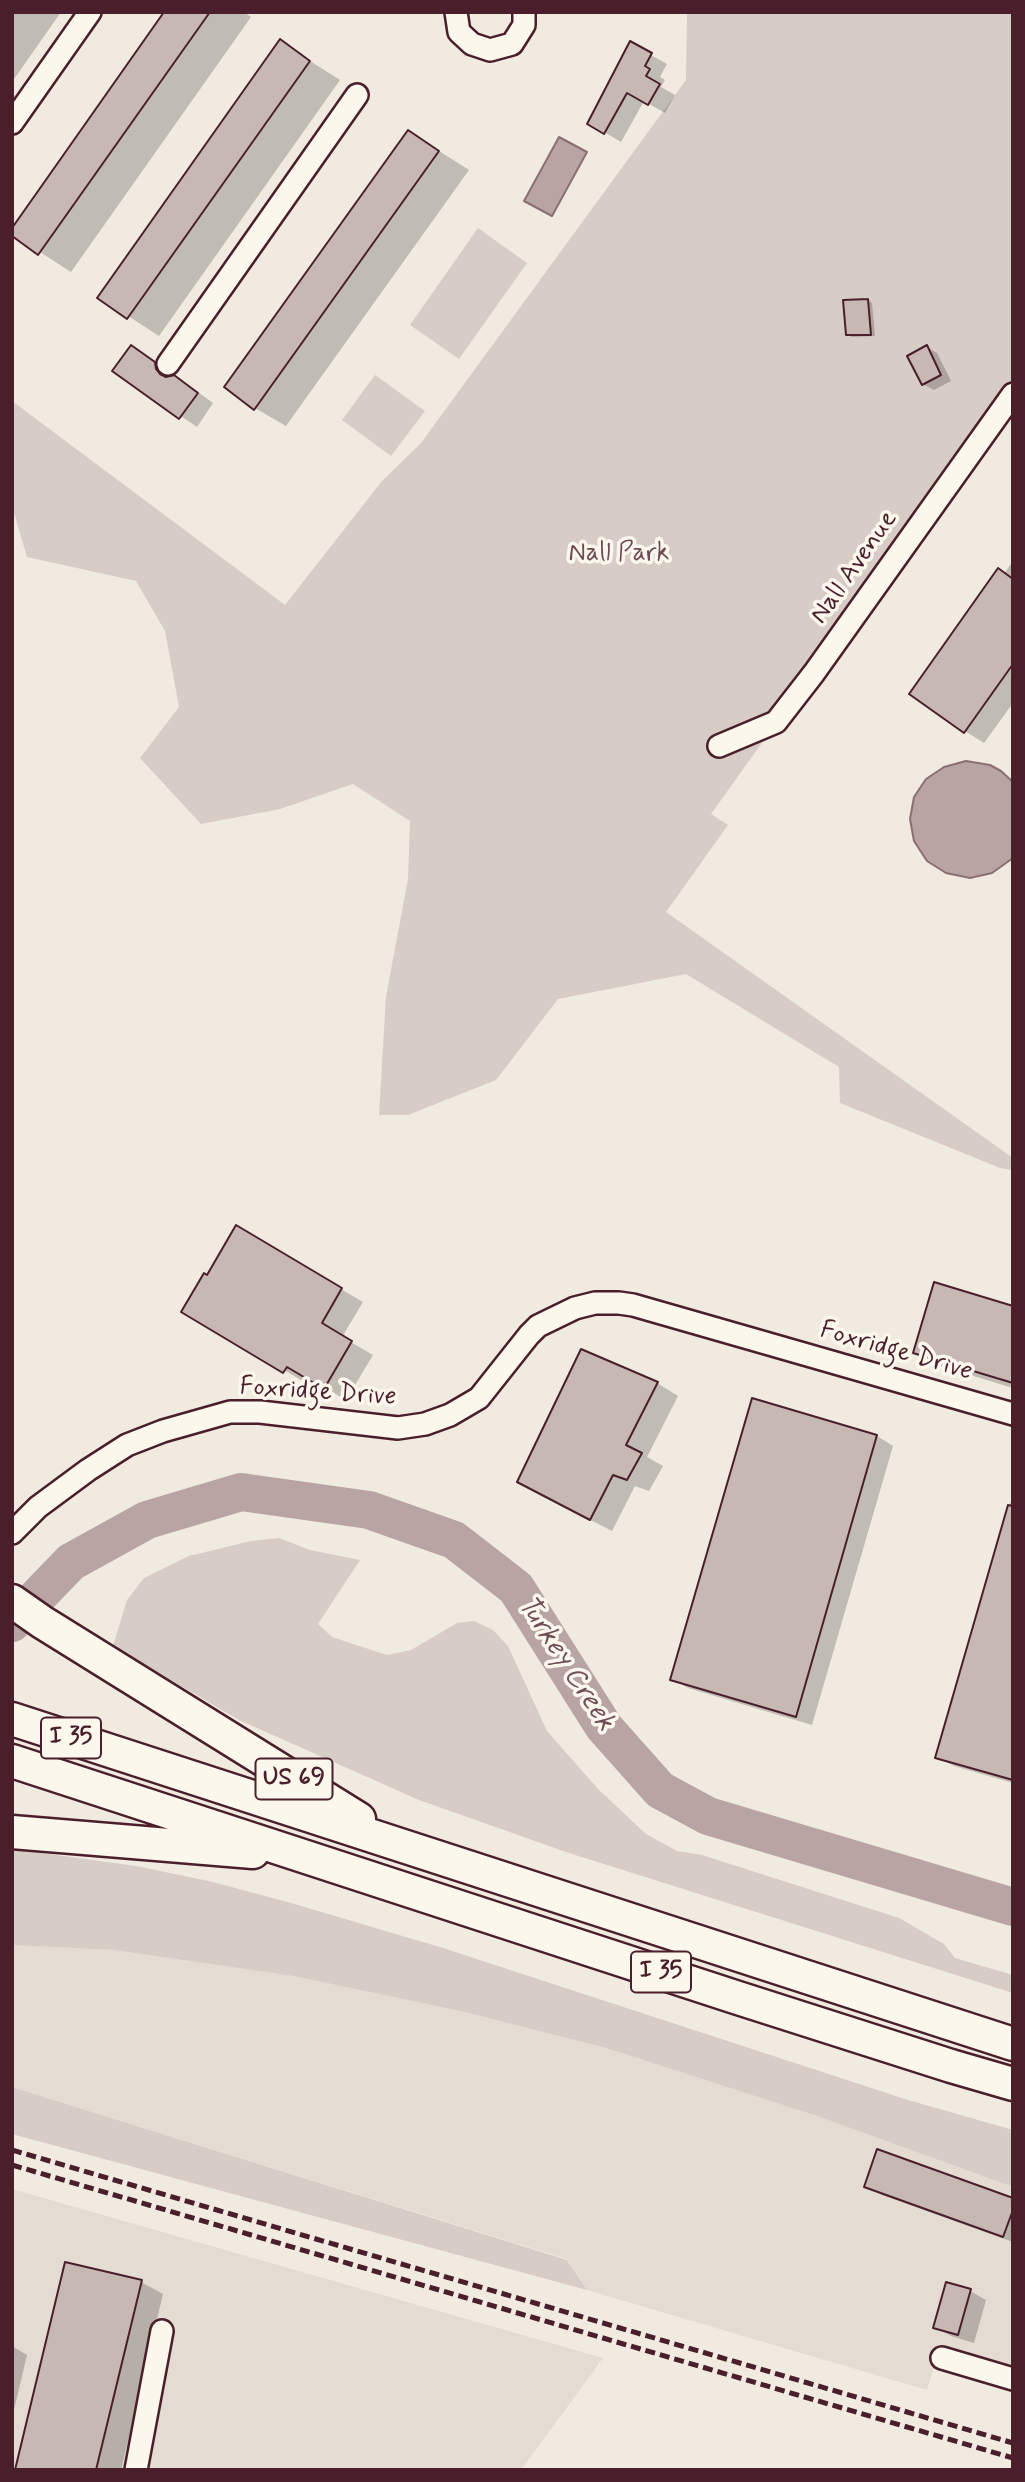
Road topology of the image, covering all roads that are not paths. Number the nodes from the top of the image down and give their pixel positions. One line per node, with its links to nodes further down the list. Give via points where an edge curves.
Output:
1 (90, 12): 5 (street)
2 (524, 12): 3 (street, via 524,25 512,44 490,50 472,44 459,32)
3 (455, 13)
4 (357, 95): 6 (street)
5 (12, 123)
6 (168, 364)
7 (1013, 394): 8 (street, Nall Avenue, via 776,722)
8 (719, 746)
9 (1013, 1414): 10 (street, Foxridge Drive, via 633,1305 596,1303 538,1326 479,1398 446,1417 391,1428 230,1412 127,1445 38,1507)
10 (12, 1532)
11 (12, 1601): 15 (highway, US 69)
12 (12, 1719): 15 (highway, I 35)
13 (12, 1761): 16 (highway, I 35)
14 (12, 1832): 16 (highway)
15 (398, 1844): 17 (highway, I 35)
16 (310, 1857): 18 (highway, I 35)
17 (1013, 2044)
18 (1013, 2084)
19 (162, 2331): 22 (street)
20 (942, 2358): 21 (street)
21 (1013, 2379)
22 (136, 2470)

